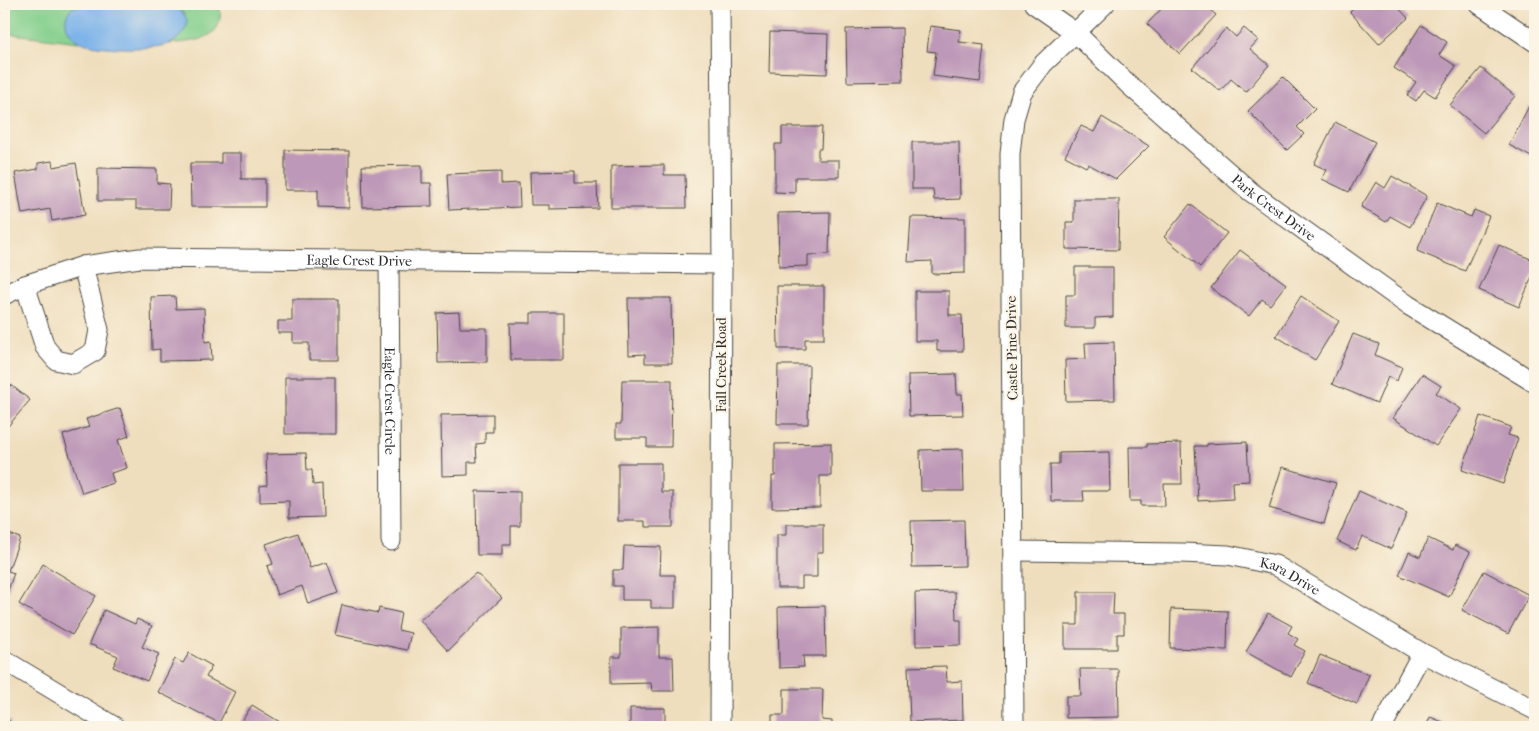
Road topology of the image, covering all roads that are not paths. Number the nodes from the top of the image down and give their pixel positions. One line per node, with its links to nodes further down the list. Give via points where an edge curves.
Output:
1 (720, 4): 8 (street, Fall Creek Road)
2 (1034, 4): 5 (street, Park Crest Drive)
3 (1105, 4): 5 (street, Castle Pine Drive)
4 (1478, 4): 6 (street)
5 (1076, 33): 12 (street, Park Crest Drive, via 1128,84 1251,192 1408,305); 14 (street, Castle Pine Drive, via 1043,64 1022,92 1014,119 1010,154)
6 (1535, 42)
7 (389, 261): 8 (street, Eagle Crest Drive); 9 (street, Eagle Crest Drive, via 140,258); 13 (street, Eagle Crest Circle)
8 (722, 264): 19 (street, Fall Creek Road)
9 (83, 266): 10 (street, Eagle Crest Drive); 10 (street, via 99,330 95,351 73,364 56,360 45,347)
10 (25, 285): 11 (street, Eagle Crest Drive)
11 (4, 295)
12 (1535, 383)
13 (391, 541)
14 (1014, 551): 15 (street, Kara Drive, via 1228,555 1275,565); 20 (street, Castle Pine Drive)
15 (1422, 653): 17 (street, Kara Drive); 21 (street)
16 (4, 660): 18 (street)
17 (1535, 710)
18 (115, 727)
19 (720, 727)
20 (1014, 727)
21 (1382, 727)

